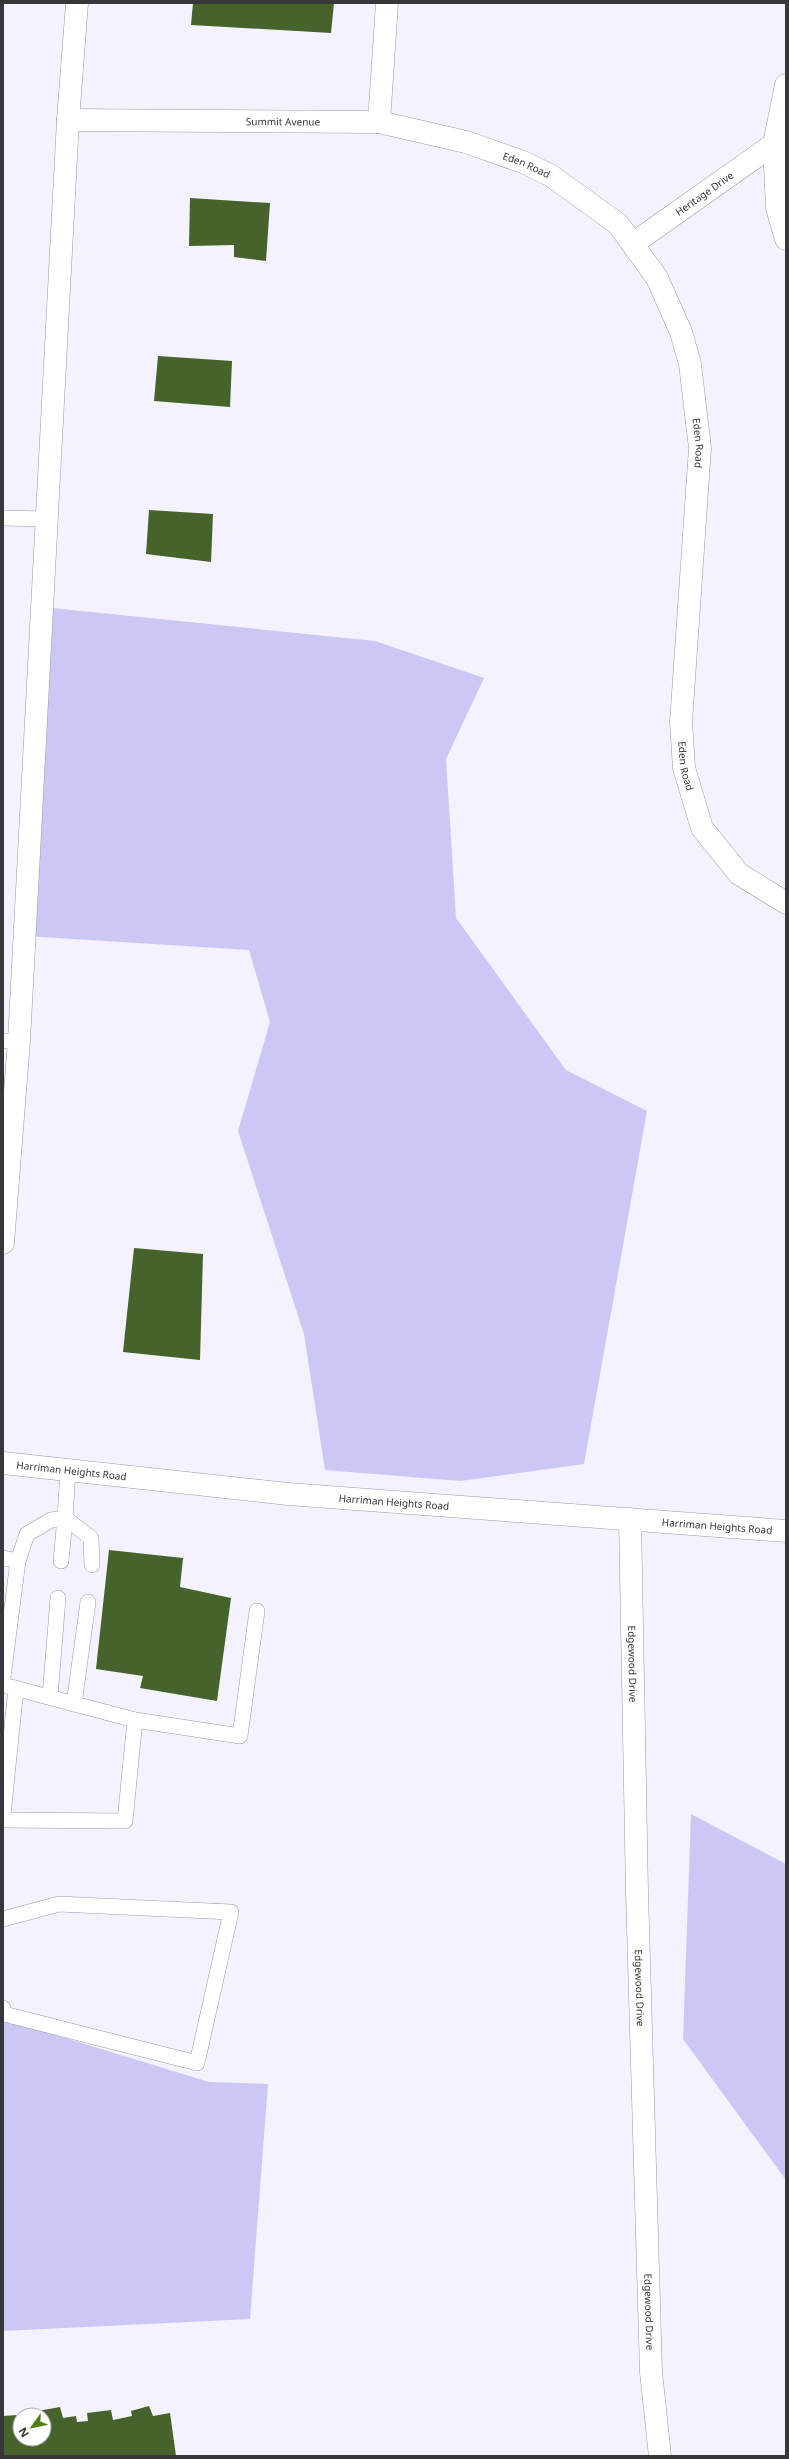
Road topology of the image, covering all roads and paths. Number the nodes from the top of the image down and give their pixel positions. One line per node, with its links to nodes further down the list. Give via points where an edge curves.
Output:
1 (76, 3): 4 (street)
2 (387, 3): 5 (street)
3 (786, 85): 6 (street)
4 (68, 120): 5 (street, Summit Avenue); 10 (street)
5 (379, 122): 8 (street, Eden Road, via 466,142 523,162 550,175 618,224)
6 (774, 144): 7 (street, via 777,208); 8 (street, Heritage Drive)
7 (785, 230)
8 (634, 244): 11 (street, Eden Road, via 657,278 681,332 690,364 700,448 681,722 684,768 702,828 739,874)
9 (3, 518): 10 (lane)
10 (47, 519): 12 (street)
11 (786, 903)
12 (11, 1041): 13 (street)
13 (5, 1196): 14 (street)
14 (3, 1243)
15 (3, 1463): 16 (street, Harriman Heights Road)
16 (68, 1471): 17 (lane); 18 (street, Harriman Heights Road, via 288,1494)
17 (65, 1518): 21 (lane); 22 (lane, via 51,1520 27,1534); 23 (lane, via 91,1538)
18 (630, 1519): 19 (street, Harriman Heights Road); 36 (street, Edgewood Drive, via 637,1884 651,2364)
19 (786, 1531)
20 (3, 1558): 22 (lane)
21 (61, 1560)
22 (18, 1561): 27 (lane)
23 (92, 1565)
24 (58, 1598): 29 (lane)
25 (88, 1602): 30 (lane)
26 (257, 1611): 31 (lane, via 240,1736)
27 (3, 1677)
28 (9, 1686): 29 (lane); 32 (lane)
29 (50, 1697): 30 (lane)
30 (74, 1704): 31 (lane)
31 (135, 1720): 33 (lane, via 125,1821)
32 (3, 1815)
33 (3, 1820)
34 (3, 1919): 35 (lane, via 59,1904 231,1912 197,2062)
35 (3, 2011)
36 (660, 2456)

